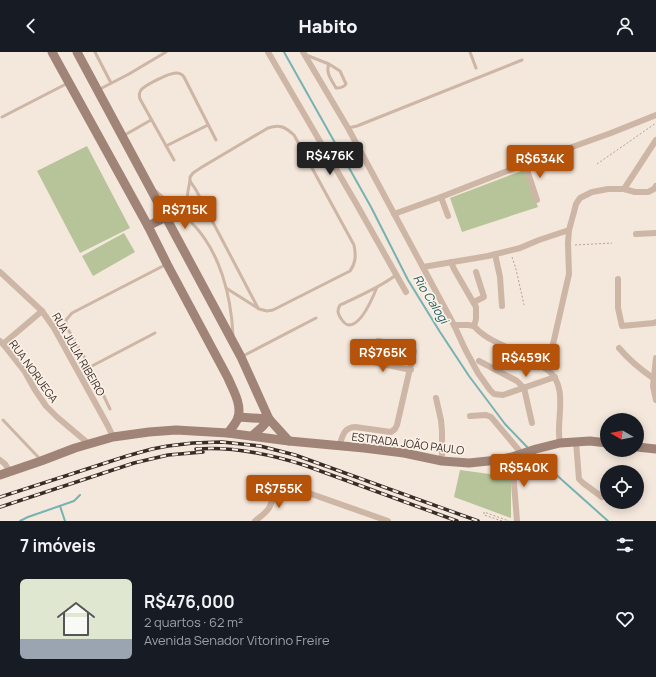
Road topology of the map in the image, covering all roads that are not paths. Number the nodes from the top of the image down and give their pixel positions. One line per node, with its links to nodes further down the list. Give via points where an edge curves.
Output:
1 (52, 52): 11 (main road)
2 (77, 52): 13 (main road)
3 (95, 52): 12 (lane)
4 (166, 52): 12 (lane)
5 (268, 52): 45 (street)
6 (470, 52): 10 (lane)
7 (304, 53): 9 (lane); 18 (street)
8 (522, 60): 18 (lane)
9 (329, 64): 9 (lane, via 328,73 336,88 345,86 340,71)
10 (476, 68)
11 (69, 83): 15 (lane); 35 (main road)
12 (111, 83): 13 (lane)
13 (98, 90): 19 (main road)
14 (656, 115): 24 (street)
15 (2, 118)
16 (151, 120): 17 (lane, via 140,99 140,92 166,75 180,73); 19 (lane); 22 (lane)
17 (208, 125): 20 (lane); 22 (lane)
18 (348, 128): 31 (street)
19 (122, 136): 26 (main road)
20 (216, 140)
21 (656, 140): 28 (street)
22 (166, 146): 23 (lane)
23 (174, 160)
24 (525, 164): 29 (street); 30 (street)
25 (190, 181): 34 (lane, via 188,200); 52 (lane); 52 (lane, via 191,175 202,166 268,128 281,126 294,135 354,245 356,252 350,272 273,310)
26 (149, 185): 33 (main road); 34 (lane)
27 (656, 186): 28 (street, via 648,192)
28 (624, 189): 36 (street, via 592,192 580,198 576,204)
29 (441, 197): 31 (street); 32 (street)
30 (537, 200)
31 (394, 214): 42 (street)
32 (448, 216)
33 (166, 217): 35 (main road); 61 (main road)
34 (191, 222): 48 (lane, via 218,264)
35 (148, 226): 41 (main road)
36 (570, 230): 39 (street); 69 (street, via 569,274)
37 (656, 233): 38 (street)
38 (636, 234)
39 (495, 254): 40 (street); 51 (street)
40 (451, 262): 42 (street); 50 (street)
41 (167, 264): 67 (lane, via 72,313 66,320 66,326); 77 (main road, via 228,378 239,408)
42 (423, 267): 56 (street)
43 (0, 272): 53 (street, RUA JULIA RIBEIRO)
44 (476, 272): 50 (street, via 484,297)
45 (396, 275): 47 (lane); 49 (street)
46 (618, 279): 55 (street, via 618,308 622,326)
47 (377, 287): 47 (lane, via 339,306 338,312 345,323 348,325 357,321 369,305)
48 (226, 288): 52 (lane); 61 (lane)
49 (406, 292)
50 (474, 302): 57 (street)
51 (502, 306)
52 (259, 309)
53 (42, 311): 60 (street); 83 (street, RUA JULIA RIBEIRO, via 75,364)
54 (316, 318): 63 (lane)
55 (656, 322)
56 (454, 325): 57 (street); 72 (street, via 478,373 494,394 503,395)
57 (474, 326): 69 (street, via 486,337)
58 (155, 333): 67 (lane)
59 (378, 341): 68 (street, via 413,349)
60 (2, 343): 88 (street, RUA NORUEGA, via 25,372 46,406)
61 (234, 343): 63 (main road)
62 (618, 348): 71 (street, via 634,364)
63 (241, 357): 78 (main road)
64 (656, 358): 71 (street)
65 (360, 359): 68 (street)
66 (479, 361): 72 (street, via 518,382)
67 (90, 367): 75 (lane)
68 (410, 370): 89 (street, via 395,429 391,432 349,428)
69 (548, 370): 70 (street)
70 (555, 377): 72 (street); 86 (street, via 560,393)
71 (654, 378): 74 (street)
72 (524, 388): 80 (street)
73 (436, 398): 96 (street, via 441,420)
74 (656, 400)
75 (110, 409)
76 (470, 416): 92 (street, via 491,417)
77 (238, 417): 78 (main road); 81 (main road)
78 (269, 419): 82 (main road); 84 (main road)
79 (3, 420): 95 (lane)
80 (532, 423)
81 (228, 433): 82 (main road, ESTRADA JOÃO PAULO); 83 (main road, ESTRADA JOÃO PAULO, via 176,430)
82 (252, 436): 84 (main road, ESTRADA JOÃO PAULO)
83 (113, 437): 88 (main road, ESTRADA JOÃO PAULO)
84 (289, 441): 89 (main road, ESTRADA JOÃO PAULO)
85 (576, 442): 86 (main road, ESTRADA JOÃO PAULO); 87 (main road, ESTRADA JOÃO PAULO); 99 (street, via 579,479)
86 (560, 443): 92 (main road, ESTRADA JOÃO PAULO)
87 (600, 443)
88 (89, 444): 95 (main road, ESTRADA JOÃO PAULO)
89 (339, 446): 96 (main road, ESTRADA JOÃO PAULO, via 404,453)
90 (644, 448): 91 (main road)
91 (656, 449)
92 (524, 453): 93 (main road, ESTRADA JOÃO PAULO)
93 (512, 457): 96 (main road, ESTRADA JOÃO PAULO, via 469,463); 102 (street)
94 (0, 460): 97 (street)
95 (41, 461): 97 (main road, ESTRADA JOÃO PAULO)
96 (442, 461)
97 (10, 472): 98 (main road, ESTRADA JOÃO PAULO)
98 (0, 475)
99 (600, 496)
100 (255, 521): 101 (street, via 269,508 278,490 288,489 300,490)
101 (388, 521)
102 (517, 521)

